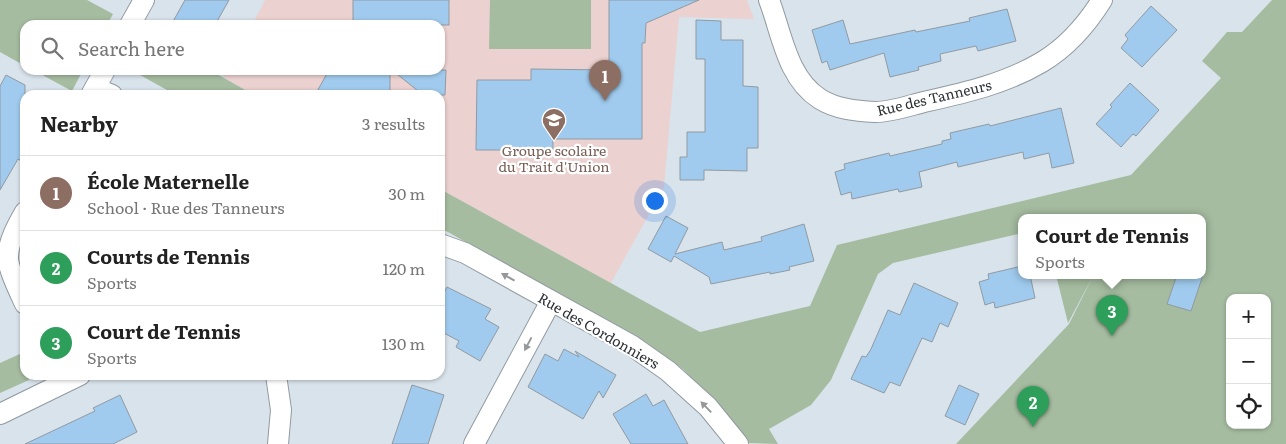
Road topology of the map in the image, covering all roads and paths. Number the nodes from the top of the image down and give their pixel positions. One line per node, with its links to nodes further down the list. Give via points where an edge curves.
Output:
1 (144, 0): 4 (street)
2 (769, 0): 3 (street, Rue des Tanneurs, via 793,70 808,89 821,100 845,110 877,112 967,92 1017,75 1063,47)
3 (1102, 0)
4 (133, 20)
5 (104, 75): 6 (street)
6 (101, 90)
7 (20, 221): 9 (street, via 13,233 8,257)
8 (445, 246): 10 (street, Rue des Cordonniers, one-way to 8, via 465,253)
9 (20, 295)
10 (551, 301): 15 (street, one-way to 15); 16 (street, Rue des Cordonniers, one-way to 10, via 708,407 668,371 631,345)
11 (63, 380): 13 (street)
12 (277, 380): 14 (street, via 282,410)
13 (0, 414)
14 (278, 444)
15 (474, 444)
16 (738, 444)

